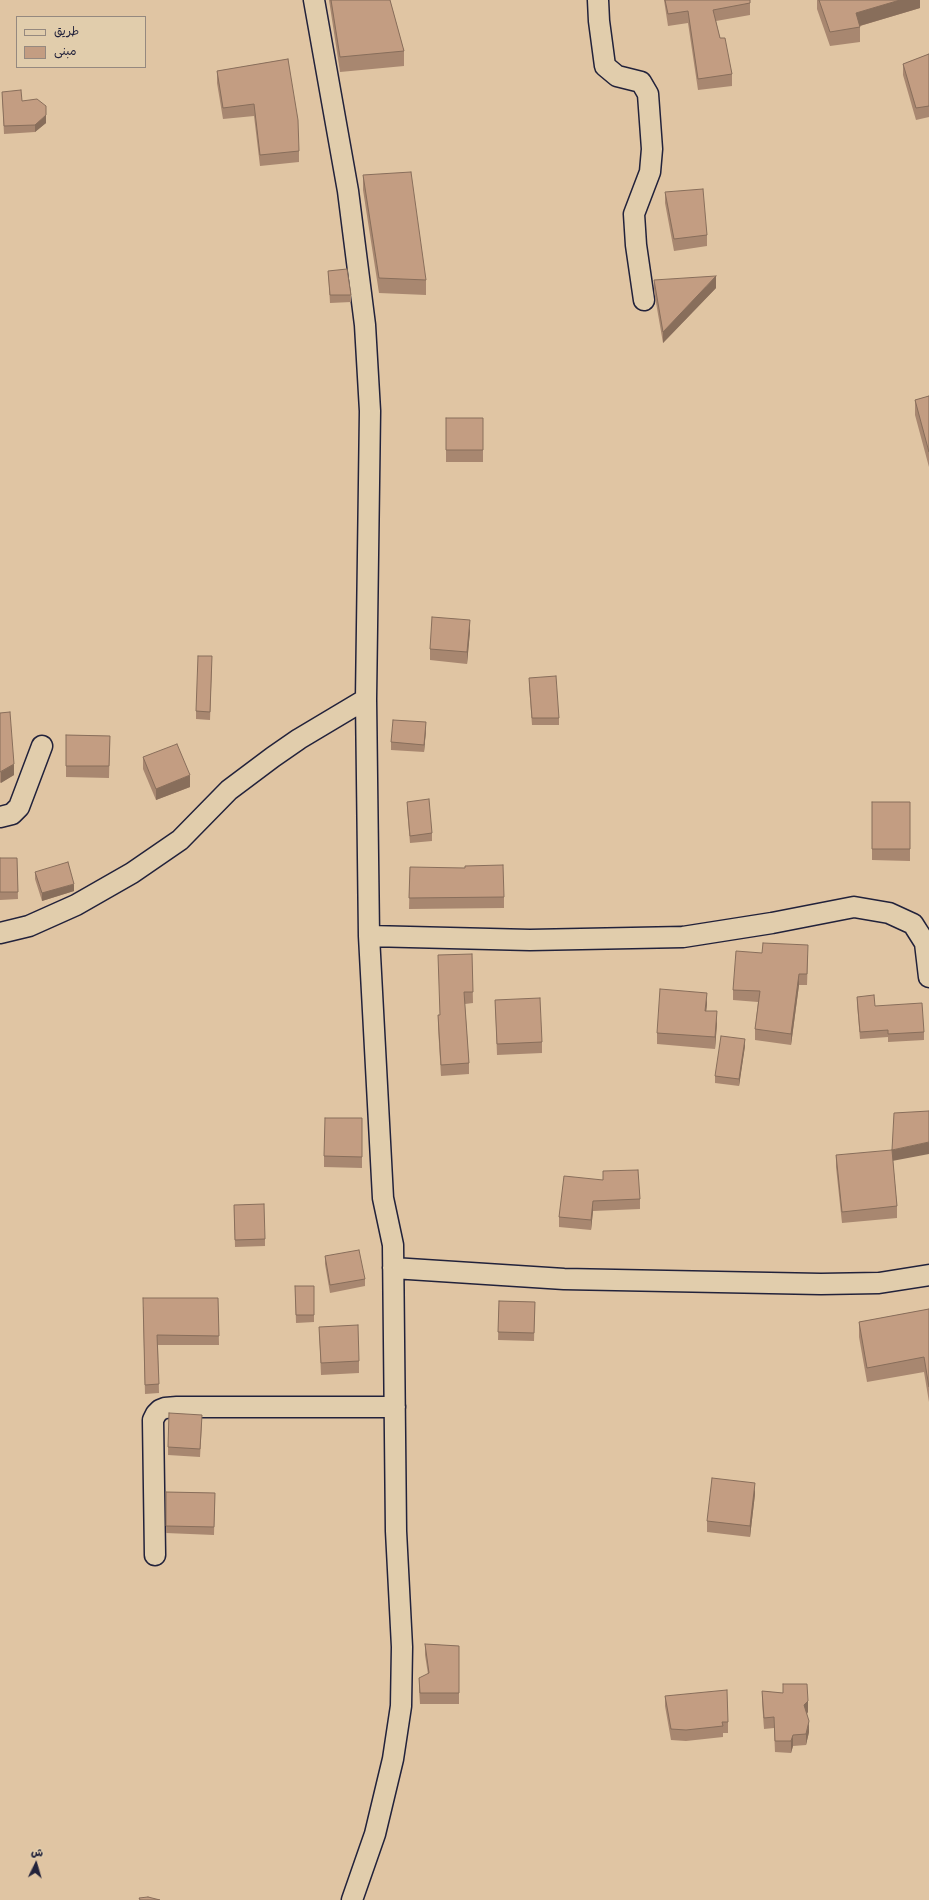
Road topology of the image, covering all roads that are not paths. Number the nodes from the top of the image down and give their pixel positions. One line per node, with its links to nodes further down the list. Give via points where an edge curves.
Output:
1 (314, 0): 4 (street, via 348,191 365,325 370,412)
2 (598, 0): 3 (street, via 605,66 617,76 641,82 648,94 652,149 650,172 634,214)
3 (644, 300)
4 (366, 699): 8 (street, via 273,757 229,790 180,840 132,873 76,905 29,926); 9 (street)
5 (42, 746): 6 (street, via 19,808 12,814)
6 (0, 816)
7 (921, 927): 9 (street, via 889,913 854,906 772,923 683,937 530,940); 10 (street, via 926,943)
8 (0, 933)
9 (369, 936): 11 (street, via 383,1198 393,1245)
10 (929, 977)
11 (393, 1268): 12 (street, via 564,1279 821,1284 879,1283); 13 (street)
12 (929, 1275)
13 (395, 1406): 14 (street, via 177,1407 160,1410 153,1420); 15 (street, via 396,1530 402,1647 401,1706 393,1759 375,1834)
14 (155, 1555)
15 (352, 1900)

